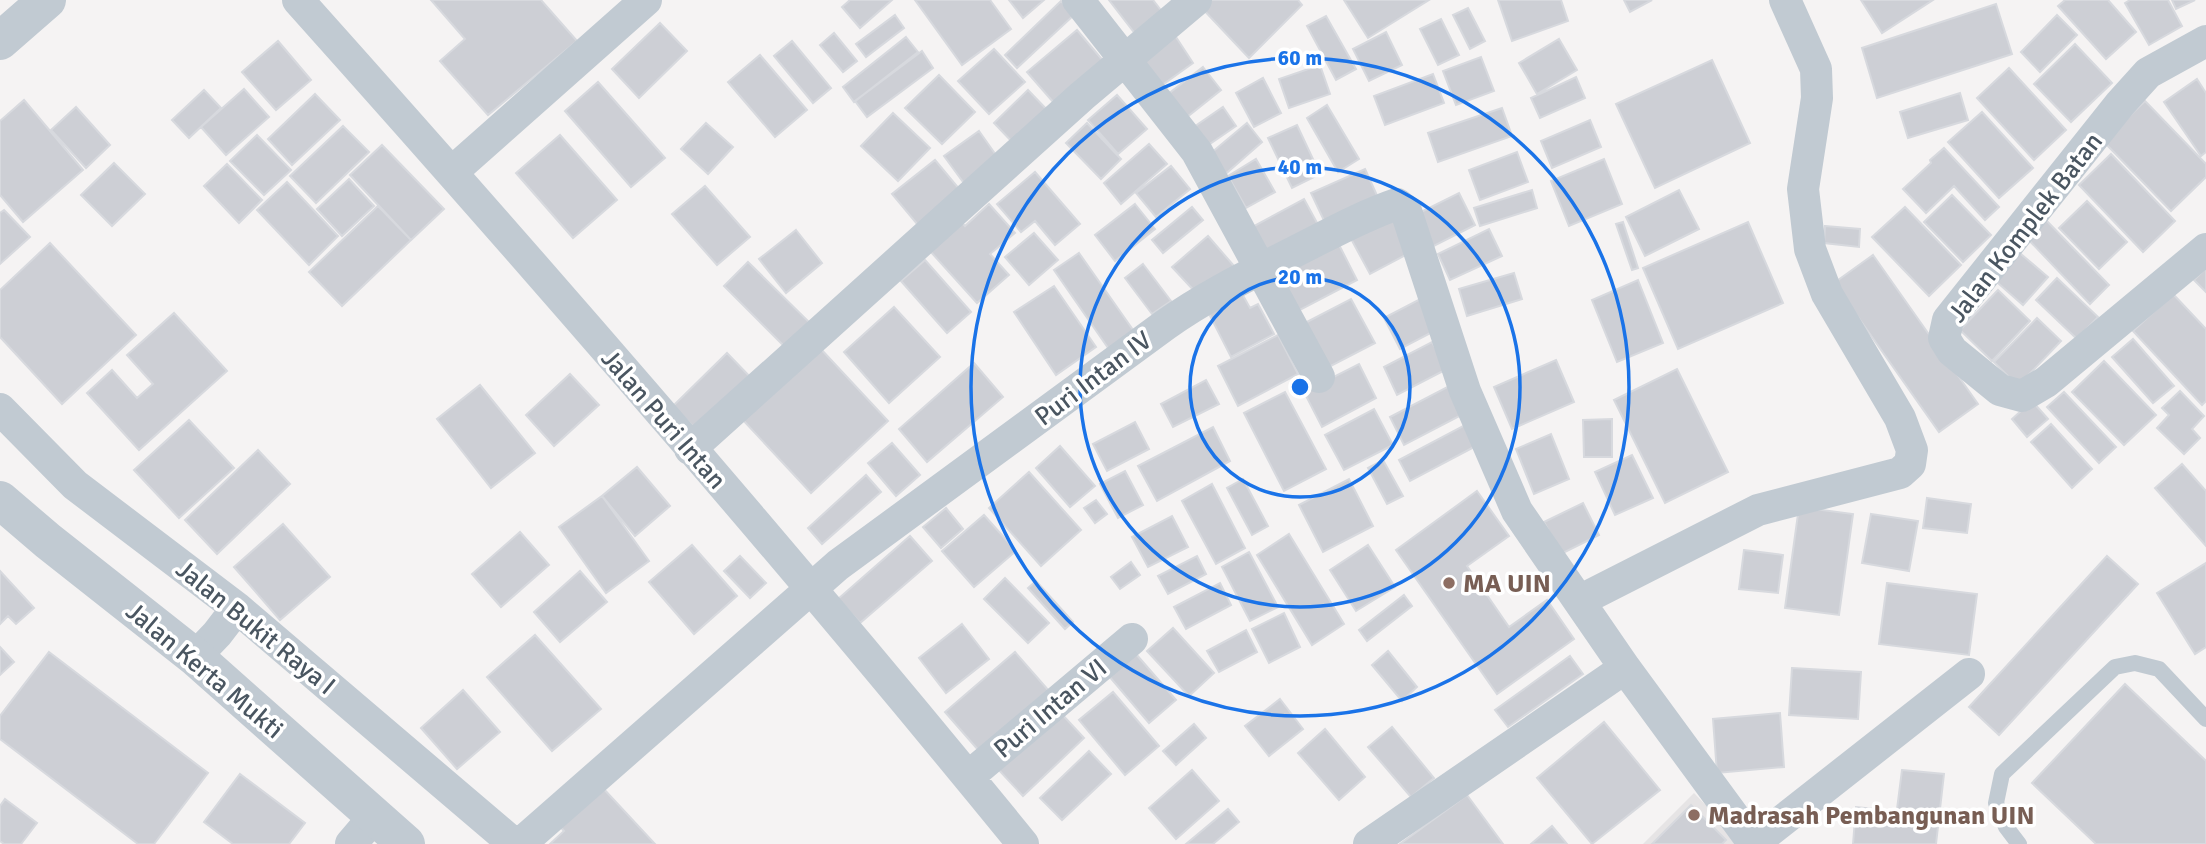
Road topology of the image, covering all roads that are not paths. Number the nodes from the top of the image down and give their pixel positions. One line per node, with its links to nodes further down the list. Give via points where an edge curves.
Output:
1 (47, 0): 7 (street)
2 (298, 0): 10 (street, Jalan Puri Intan)
3 (646, 0): 10 (street)
4 (1078, 0): 9 (street)
5 (1196, 0): 9 (street)
6 (1785, 0): 18 (street, via 1816,69 1817,98 1803,189 1810,249 1827,294 1900,418 1912,450 1910,464 1900,473 1758,510)
7 (0, 41)
8 (2206, 41): 11 (street, Jalan Komplek Batan, via 2148,73 2120,104 1948,320 1944,338 1952,351 2000,390 2022,396 2046,382)
9 (1126, 60): 12 (street, via 1197,152); 15 (street)
10 (452, 172): 15 (street, Jalan Puri Intan)
11 (2206, 249)
12 (1260, 270): 13 (street); 17 (street, Puri Intan IV, via 1190,307); 18 (street, Puri Intan IV, via 1372,213 1396,204 1406,211 1465,391 1517,511)
13 (1319, 377)
14 (0, 409): 19 (street, Jalan Bukit Raya I, via 75,485)
15 (690, 449): 17 (street, Jalan Puri Intan)
16 (0, 500): 21 (street, Jalan Kerta Mukti)
17 (811, 588): 25 (street, Jalan Puri Intan); 28 (street, Puri Intan IV)
18 (1579, 601): 22 (street)
19 (237, 608): 21 (street); 27 (street, Jalan Bukit Raya I)
20 (1132, 639): 25 (street, Puri Intan VI)
21 (195, 657): 26 (street, Jalan Kerta Mukti)
22 (1625, 668): 30 (street); 31 (street)
23 (1969, 674): 31 (street)
24 (2206, 719): 32 (lane, via 2159,668 2135,663 2115,667 2002,774 1996,803)
25 (968, 777): 29 (street, Jalan Puri Intan)
26 (382, 836)
27 (514, 844)
28 (520, 844)
29 (1023, 844)
30 (1369, 844)
31 (1754, 844)
32 (2019, 844)

